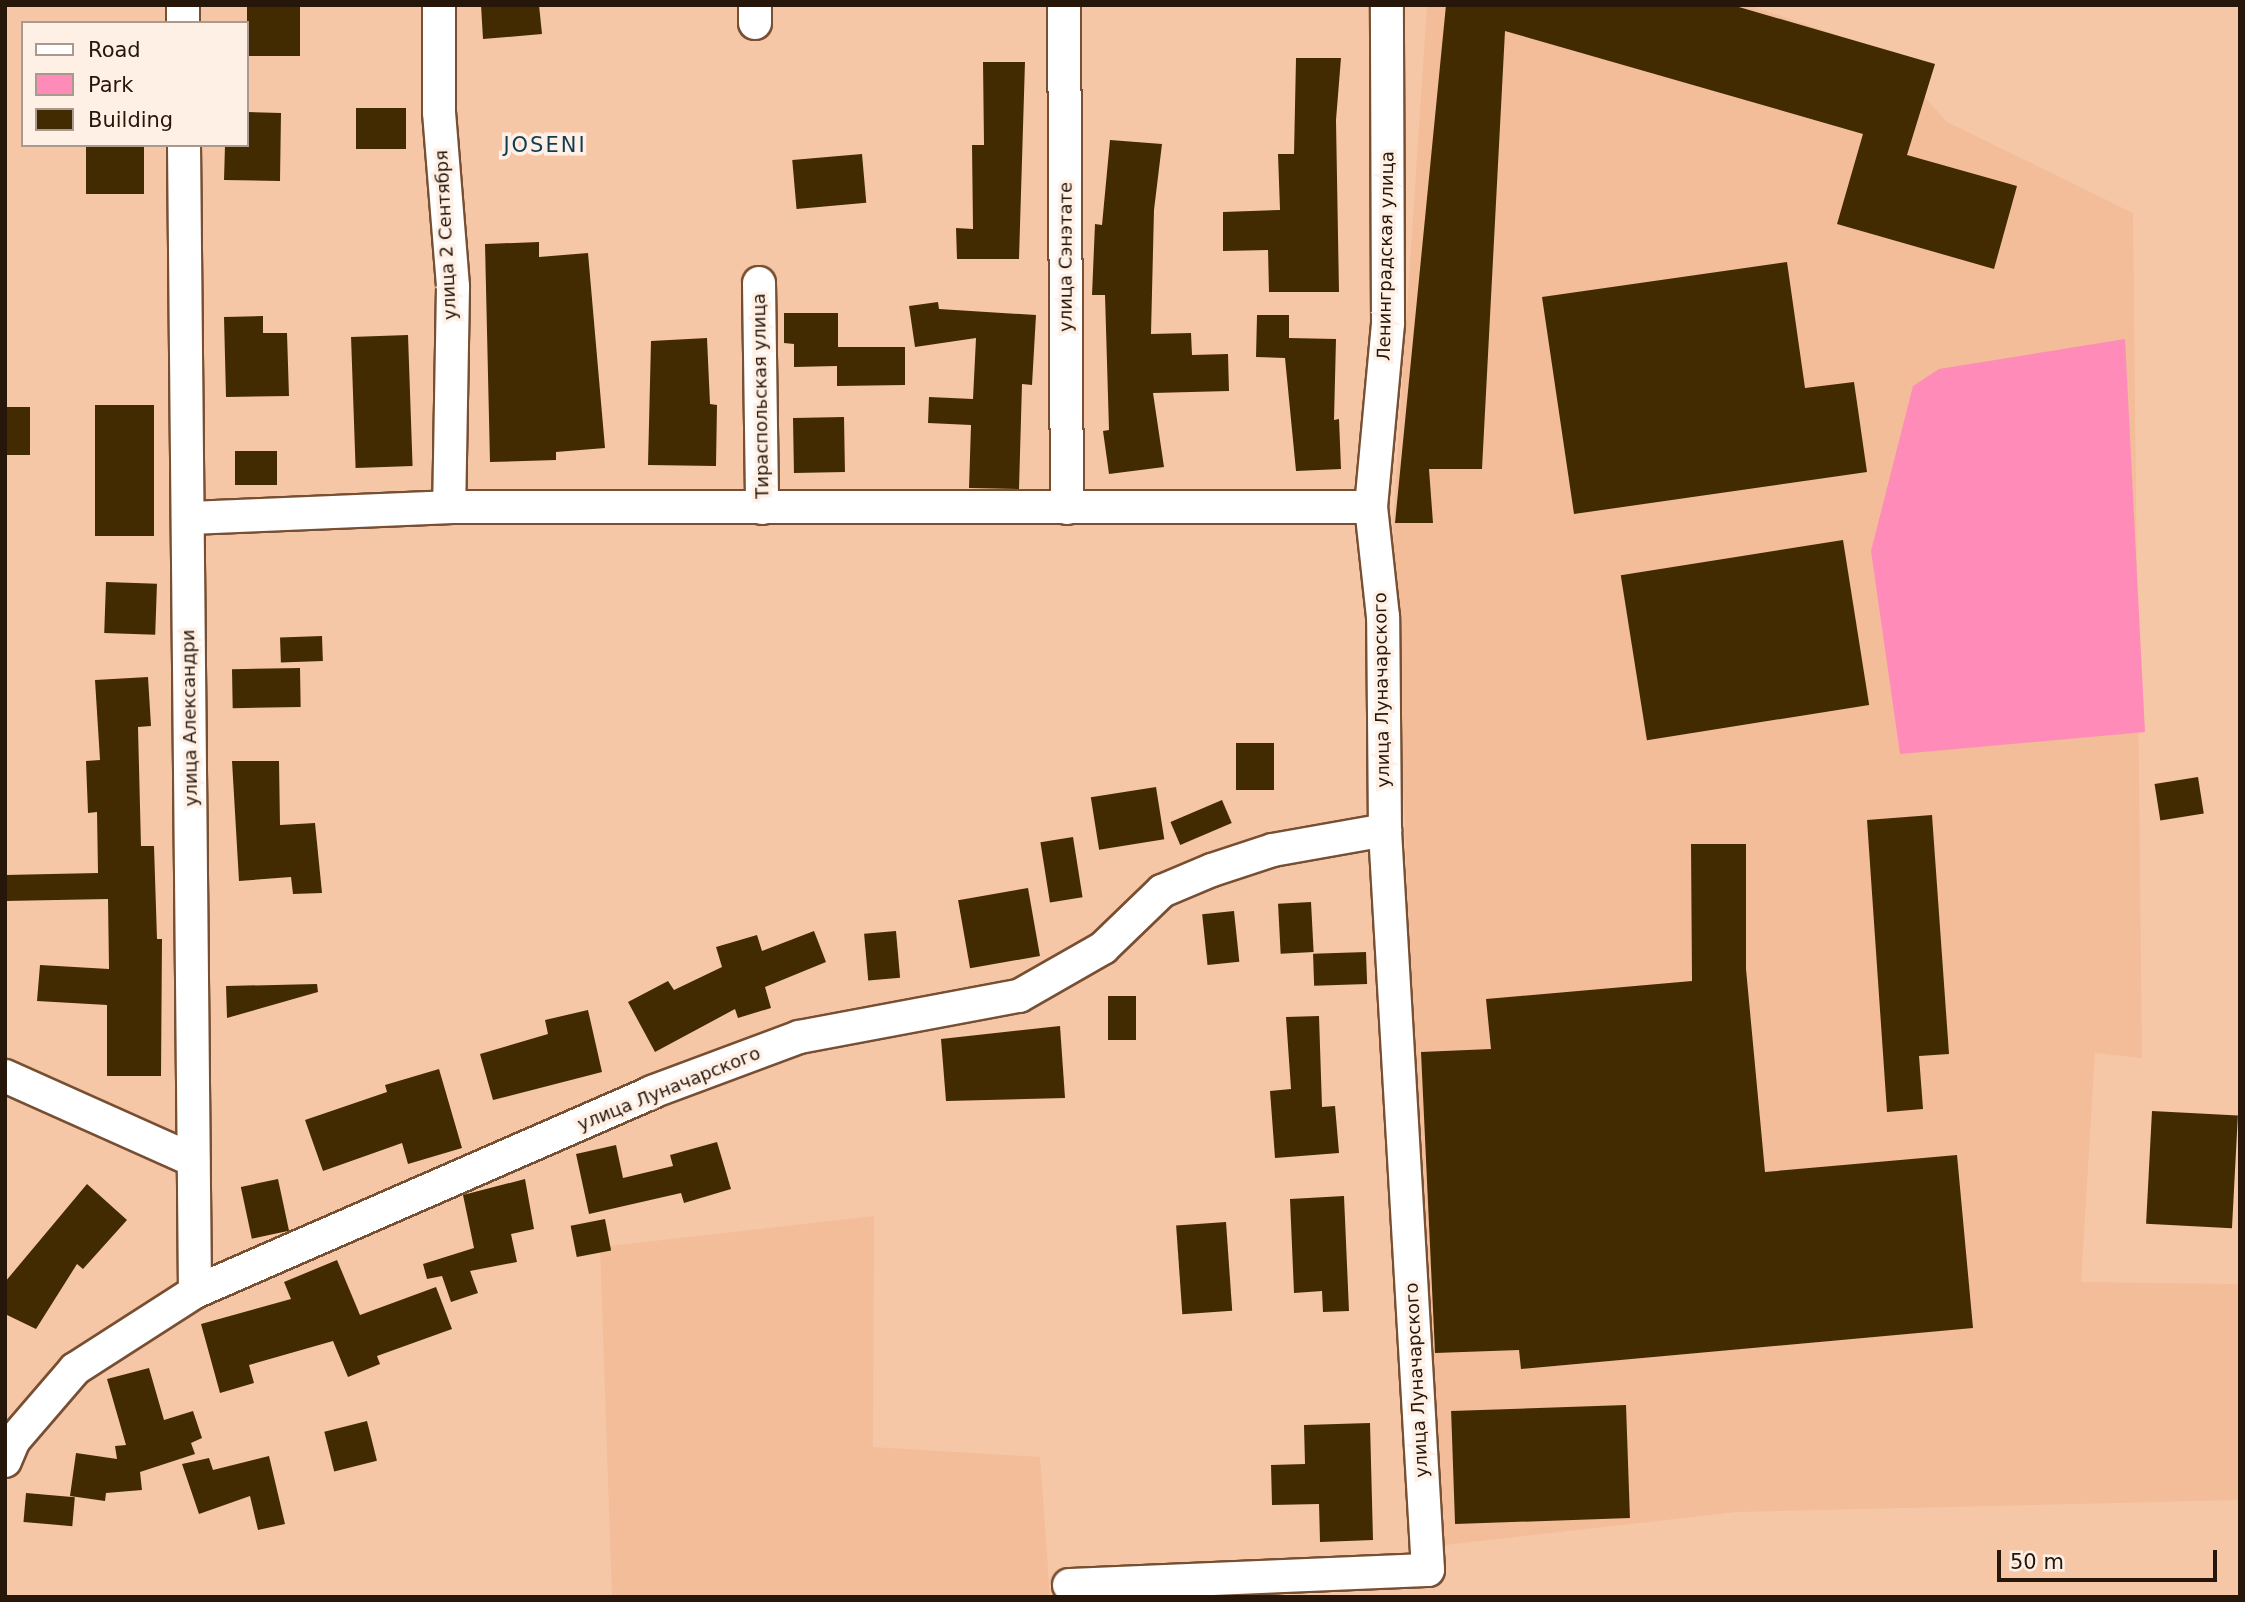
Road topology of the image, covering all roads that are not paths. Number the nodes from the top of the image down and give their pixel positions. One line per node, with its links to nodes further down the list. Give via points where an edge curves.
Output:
1 (439, 5): 6 (street, улица 2 Сентября, via 439,111 453,286)
2 (1064, 5): 8 (street, улица Сэнэтате)
3 (1387, 5): 7 (street, Ленинградская улица, via 1388,323)
4 (184, 147): 10 (street, улица Александри)
5 (759, 283): 9 (street, Тираспольская улица)
6 (449, 507): 9 (street); 10 (street)
7 (1371, 507): 8 (street); 11 (street, улица Луначарского, via 1383,617)
8 (1067, 508): 9 (street)
9 (762, 509)
10 (188, 518): 13 (street, улица Александри)
11 (1385, 830): 14 (street, улица Луначарского, via 1273,850 1212,870 1162,891 1103,948 1018,996 799,1037 652,1092); 16 (street, улица Луначарского, via 1428,1570)
12 (5, 1076): 13 (street)
13 (193, 1160): 14 (street, улица Александри)
14 (195, 1292): 15 (street, улица Луначарского, via 75,1368 14,1440)
15 (5, 1461)
16 (1069, 1585)

